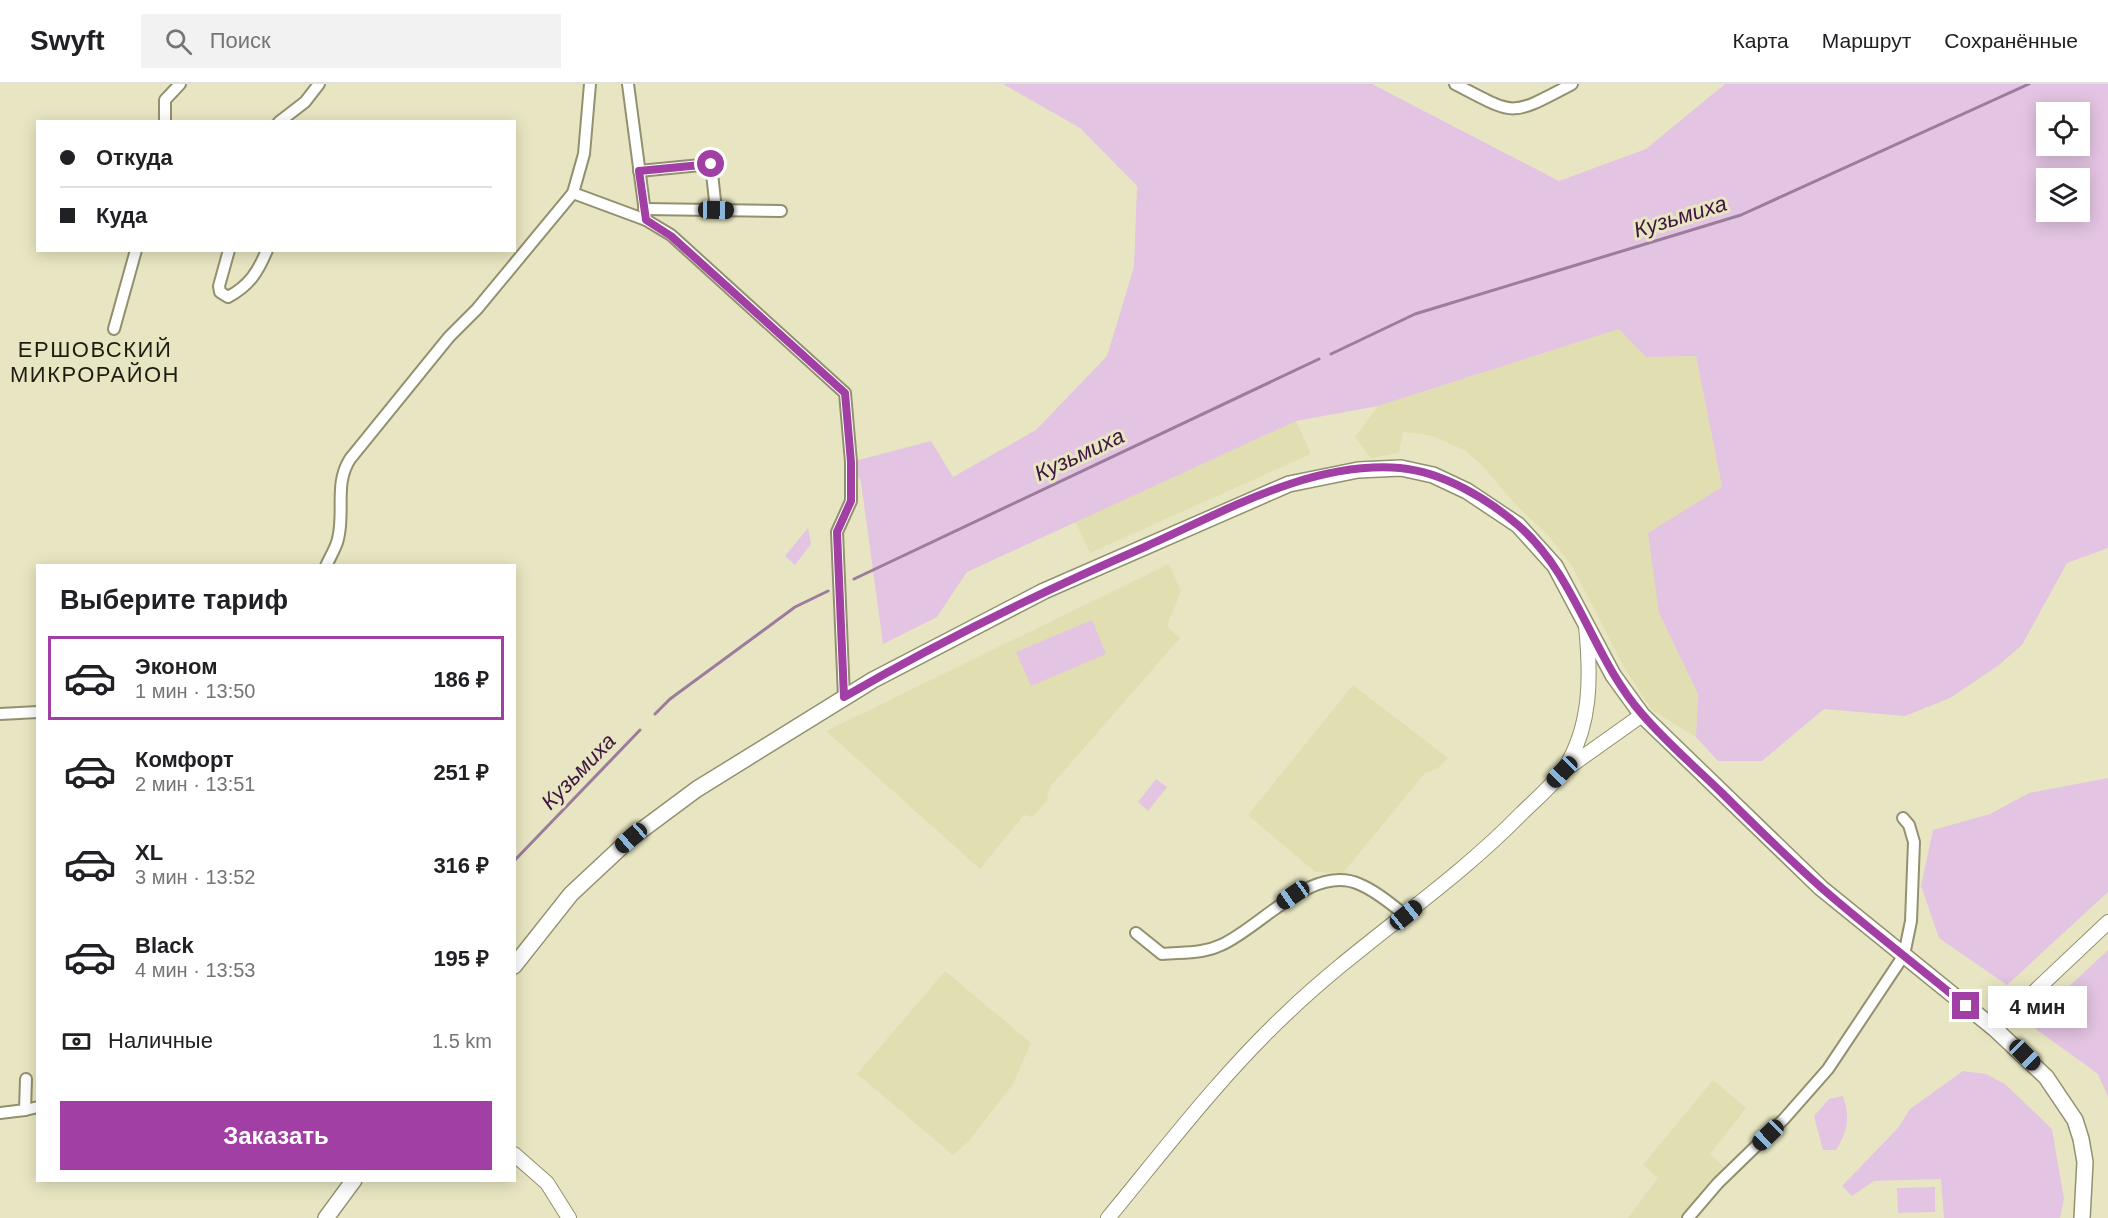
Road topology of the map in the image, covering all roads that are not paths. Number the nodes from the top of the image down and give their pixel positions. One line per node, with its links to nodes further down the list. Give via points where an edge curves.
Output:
1 (180, 84): 7 (street, via 165,100)
2 (319, 84): 8 (street, via 306,102)
3 (590, 84): 10 (street, via 584,154)
4 (628, 84): 9 (street)
5 (1455, 84): 6 (street, via 1504,109 1523,110)
6 (1572, 84)
7 (165, 120)
8 (282, 120)
9 (639, 171): 11 (street, via 711,164); 13 (street)
10 (573, 193): 13 (street); 18 (street, via 350,459 340,483 338,540)
11 (716, 210): 12 (street); 13 (street)
12 (781, 211)
13 (645, 214): 20 (street, via 845,393 851,501 837,532)
14 (135, 252): 17 (street)
15 (228, 252): 16 (street, via 219,286 220,292 228,297 257,274)
16 (266, 252)
17 (114, 329)
18 (327, 564)
19 (1586, 621): 20 (main road, via 1538,544 1496,508 1433,475 1401,468 1363,469 1289,484 1225,511 1044,591); 23 (main road, via 1613,675); 24 (street, via 1588,701 1577,740)
20 (844, 697): 30 (main road, via 697,789 631,838 571,894)
21 (36, 712): 22 (street)
22 (0, 714)
23 (1642, 715): 24 (street); 29 (main road, via 1821,888)
24 (1562, 772): 26 (street, via 1509,826)
25 (1903, 818): 29 (street, via 1910,825 1914,842 1911,921)
26 (1406, 915): 28 (street, via 1362,885 1333,882 1293,895 1228,942 1203,952 1162,954); 40 (street, via 1287,1012)
27 (2108, 922): 31 (street)
28 (1136, 933)
29 (1904, 955): 31 (main road); 41 (street, via 1828,1069)
30 (516, 963)
31 (1995, 1029): 42 (main road, via 2046,1077 2075,1120 2085,1162)
32 (26, 1079): 34 (street)
33 (36, 1107): 34 (street)
34 (25, 1110): 35 (street)
35 (0, 1113)
36 (516, 1156): 39 (street, via 547,1183)
37 (353, 1182): 38 (main road)
38 (326, 1218)
39 (569, 1218)
40 (1108, 1218)
41 (1688, 1218)
42 (2082, 1218)

